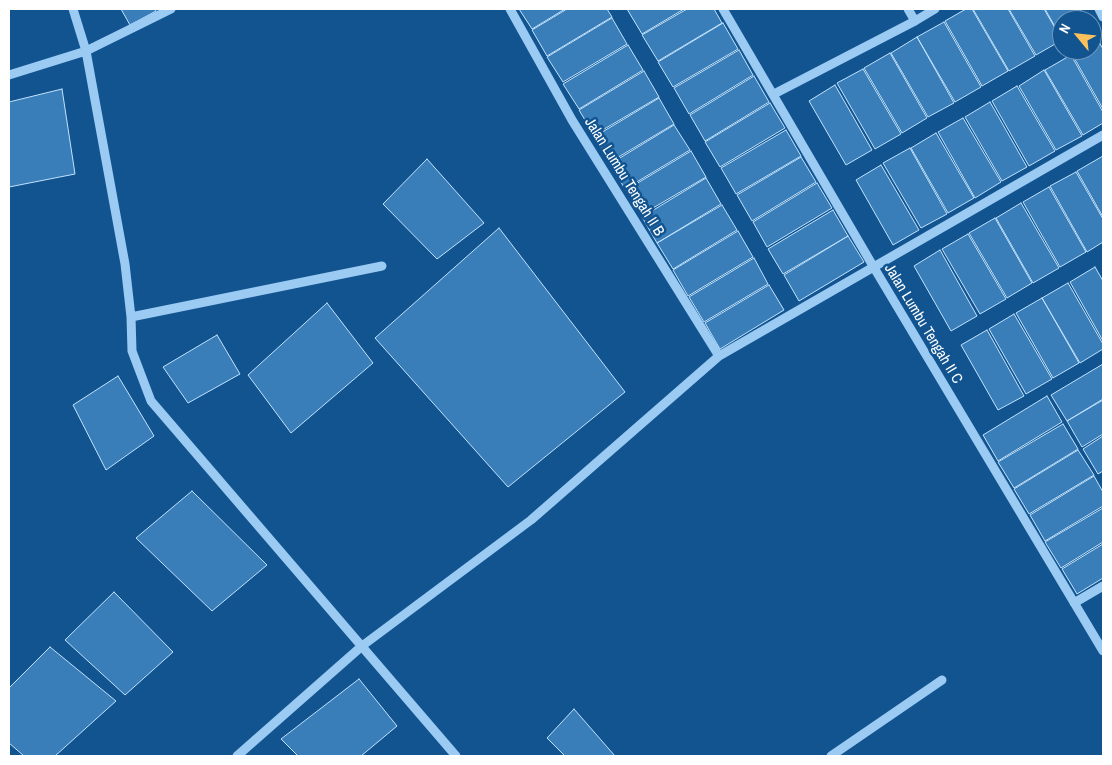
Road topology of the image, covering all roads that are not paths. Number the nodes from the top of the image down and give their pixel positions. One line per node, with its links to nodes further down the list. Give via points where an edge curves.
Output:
1 (74, 9): 10 (street)
2 (171, 9): 10 (street)
3 (510, 9): 17 (street, Jalan Lumbu Tengah II B, via 572,120)
4 (724, 9): 12 (street, Jalan Lumbu Tengah II C)
5 (908, 9): 9 (street)
6 (935, 9): 9 (street)
7 (1099, 9): 8 (street)
8 (1103, 17)
9 (915, 21): 12 (street)
10 (86, 52): 11 (street); 16 (street)
11 (9, 75)
12 (774, 94): 15 (street, Jalan Lumbu Tengah II C)
13 (1103, 135): 15 (street)
14 (382, 266): 16 (street)
15 (873, 266): 17 (street); 19 (street, Jalan Lumbu Tengah II C)
16 (132, 317): 20 (street, via 132,351 151,401)
17 (719, 356): 20 (street, via 531,520)
18 (1103, 586): 19 (street)
19 (1074, 603): 21 (street, Jalan Lumbu Tengah II C)
20 (362, 646): 23 (street); 24 (street)
21 (1103, 651)
22 (942, 680): 25 (street)
23 (237, 756)
24 (456, 756)
25 (831, 756)

